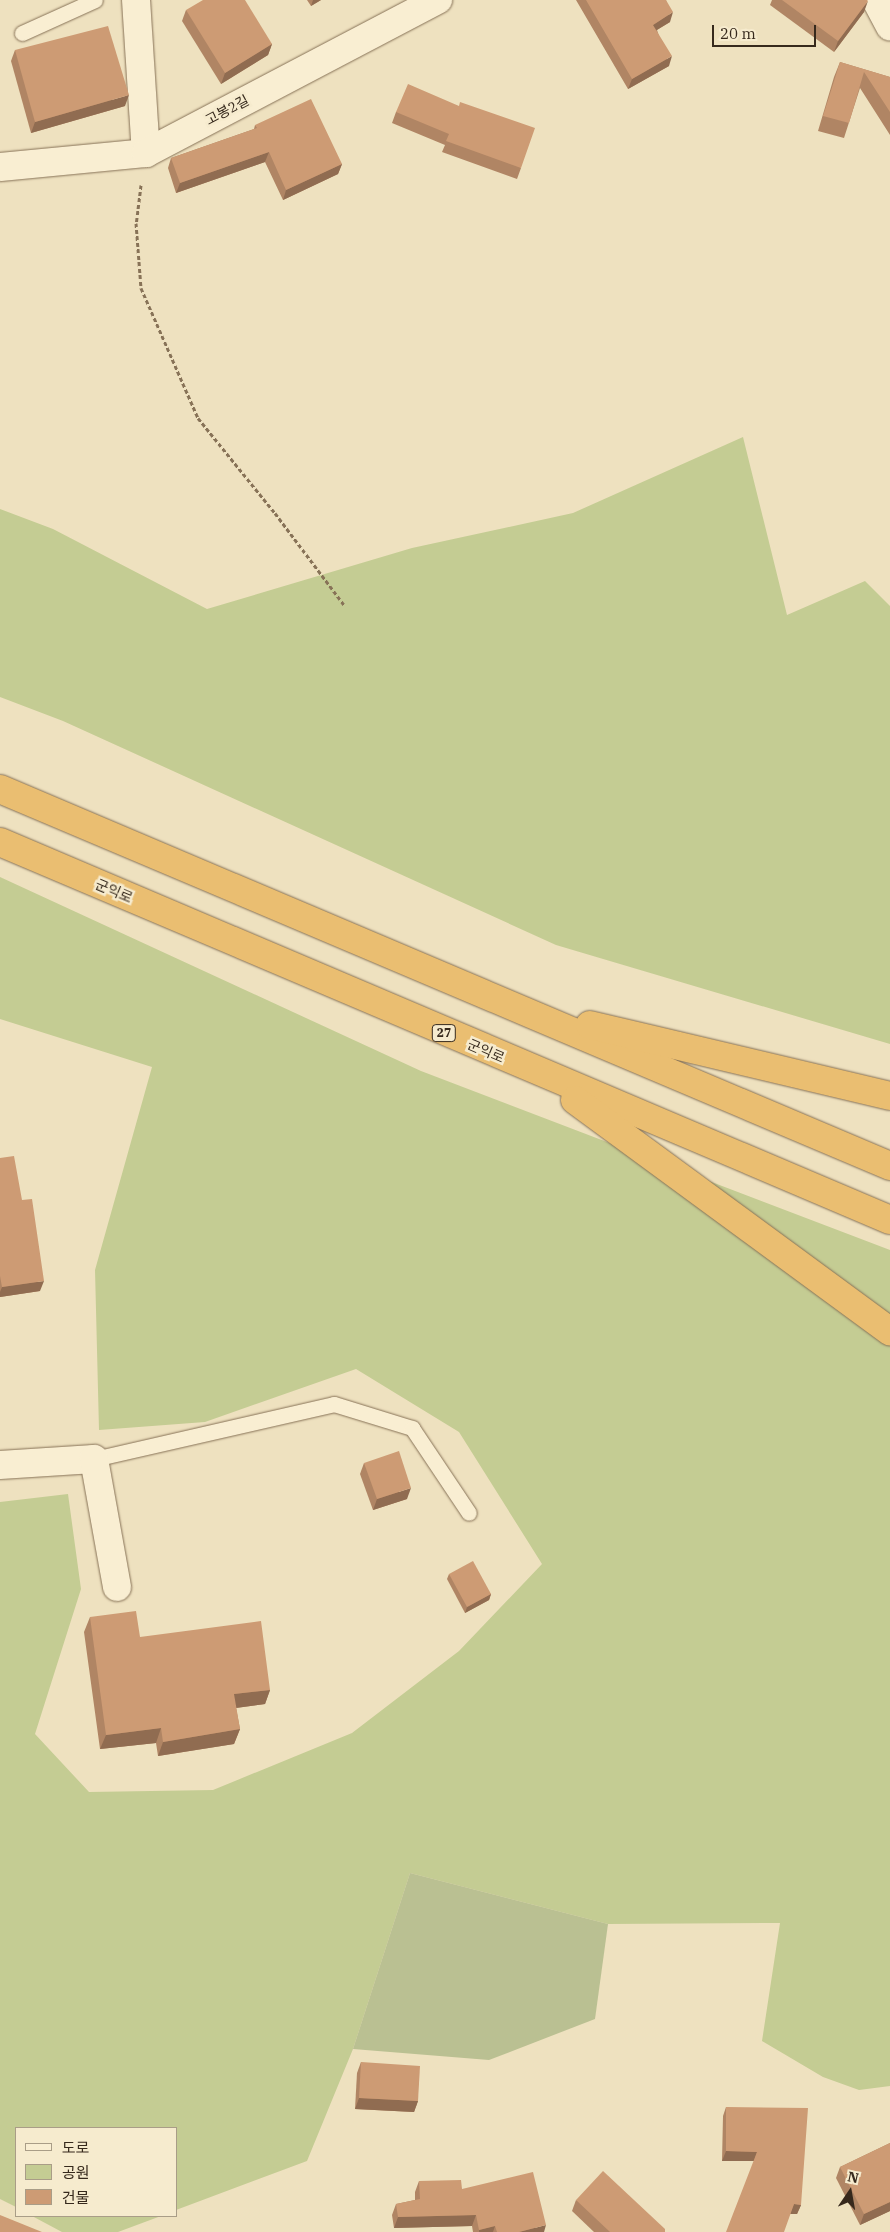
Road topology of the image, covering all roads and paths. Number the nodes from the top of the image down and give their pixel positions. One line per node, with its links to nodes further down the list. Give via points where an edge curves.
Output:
1 (95, 0): 6 (lane)
2 (136, 0): 7 (street)
3 (438, 0): 7 (street, 고봉2길)
4 (876, 0): 5 (street)
5 (890, 26)
6 (22, 33)
7 (146, 153): 8 (street, 고봉2길); 9 (path, via 136,223 141,288 198,418)
8 (0, 167)
9 (344, 605)
10 (0, 789): 12 (highway)
11 (0, 842): 13 (highway, 군익로 / 27)
12 (513, 1007): 14 (highway); 15 (highway)
13 (538, 1073): 16 (highway, 군익로 / 27); 17 (highway)
14 (890, 1096)
15 (890, 1166)
16 (890, 1220)
17 (890, 1330)
18 (94, 1459): 19 (street); 20 (lane, via 334,1404 412,1428); 21 (street)
19 (0, 1466)
20 (469, 1513)
21 (117, 1587)

